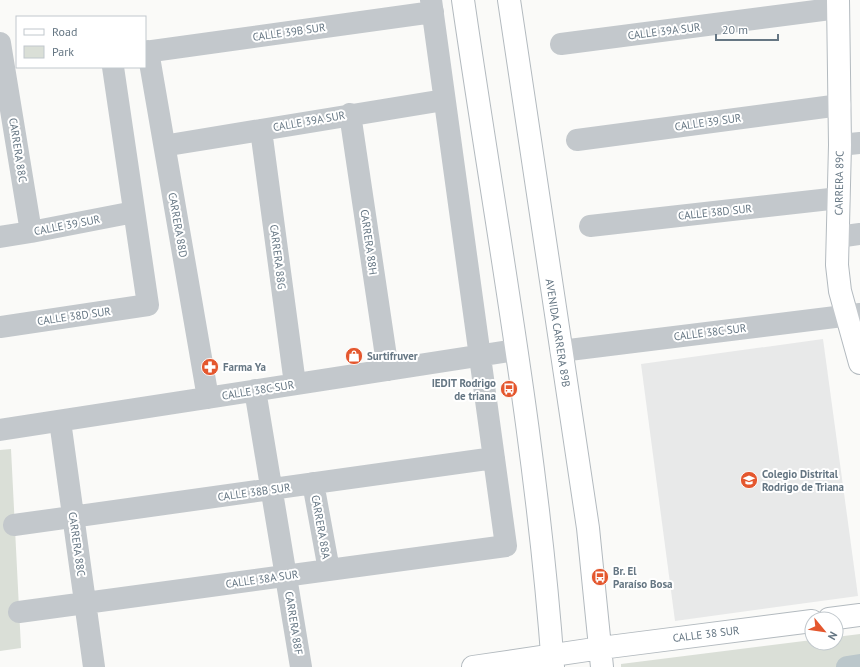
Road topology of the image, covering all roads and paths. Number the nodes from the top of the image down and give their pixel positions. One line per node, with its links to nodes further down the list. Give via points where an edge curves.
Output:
1 (463, 0): 25 (main road)
2 (509, 0): 26 (main road, AVENIDA CARRERA 89B)
3 (838, 4): 6 (street, CALLE 39A SUR); 10 (main road, CARRERA 89C)
4 (432, 6): 7 (street, CALLE 39B SUR); 9 (street)
5 (0, 43): 19 (street, CARRERA 88C)
6 (561, 44)
7 (146, 52): 32 (street, CARRERA 88D)
8 (113, 68): 17 (street)
9 (444, 100): 11 (street, CALLE 39A SUR); 27 (street)
10 (840, 104): 13 (street, CALLE 39 SUR); 15 (main road, CARRERA 89C)
11 (350, 114): 12 (street, CALLE 39A SUR); 29 (street, CARRERA 88H)
12 (261, 130): 14 (street, CALLE 39A SUR); 30 (street, CARRERA 88G)
13 (577, 140)
14 (175, 144)
15 (850, 144): 16 (main road, CARRERA 89C)
16 (839, 198): 18 (street, CALLE 38D SUR); 22 (main road, CARRERA 89C)
17 (134, 212): 19 (street, CALLE 39 SUR); 24 (street, CALLE 38D SUR, via 148,305)
18 (590, 226)
19 (32, 232): 21 (street, CALLE 39 SUR)
20 (860, 234): 22 (street)
21 (0, 236)
22 (838, 237): 23 (main road, CARRERA 89C, via 838,278)
23 (854, 315): 26 (street, CALLE 38C SUR); 28 (main road, CARRERA 89C)
24 (0, 327)
25 (516, 350): 27 (street, CALLE 38C SUR); 48 (main road, via 542,549)
26 (561, 350): 47 (main road, AVENIDA CARRERA 89B, via 588,528)
27 (480, 356): 29 (street, CALLE 38C SUR); 35 (street)
28 (860, 363)
29 (388, 370): 30 (street, CALLE 38C SUR)
30 (295, 384): 31 (street, CALLE 38C SUR)
31 (255, 390): 32 (street, CALLE 38C SUR); 37 (street, CARRERA 88F)
32 (208, 398): 33 (street, CALLE 38C SUR)
33 (60, 421): 34 (street, CALLE 38C SUR); 38 (street, CARRERA 88C)
34 (0, 430)
35 (494, 458): 36 (street, CALLE 38B SUR); 40 (street, CALLE 38A SUR, via 506,546)
36 (313, 483): 37 (street, CALLE 38B SUR); 40 (street, CARRERA 88A)
37 (272, 489): 38 (street, CALLE 38B SUR); 41 (street, CARRERA 88F)
38 (73, 517): 39 (street, CALLE 38B SUR); 42 (street, CARRERA 88C)
39 (14, 525)
40 (329, 570): 41 (street, CALLE 38A SUR)
41 (286, 576): 42 (street, CALLE 38A SUR); 50 (street, CARRERA 88F)
42 (86, 603): 43 (street, CALLE 38A SUR); 49 (street, CARRERA 88C)
43 (19, 612)
44 (860, 615): 45 (main road)
45 (844, 617)
46 (804, 622): 47 (main road, CALLE 38 SUR)
47 (602, 657): 48 (main road, CALLE 38 SUR); 52 (main road, CALLE 38 SUR)
48 (552, 661): 51 (main road, CALLE 38 SUR)
49 (94, 667)
50 (301, 667)
51 (472, 667)
52 (571, 667)

